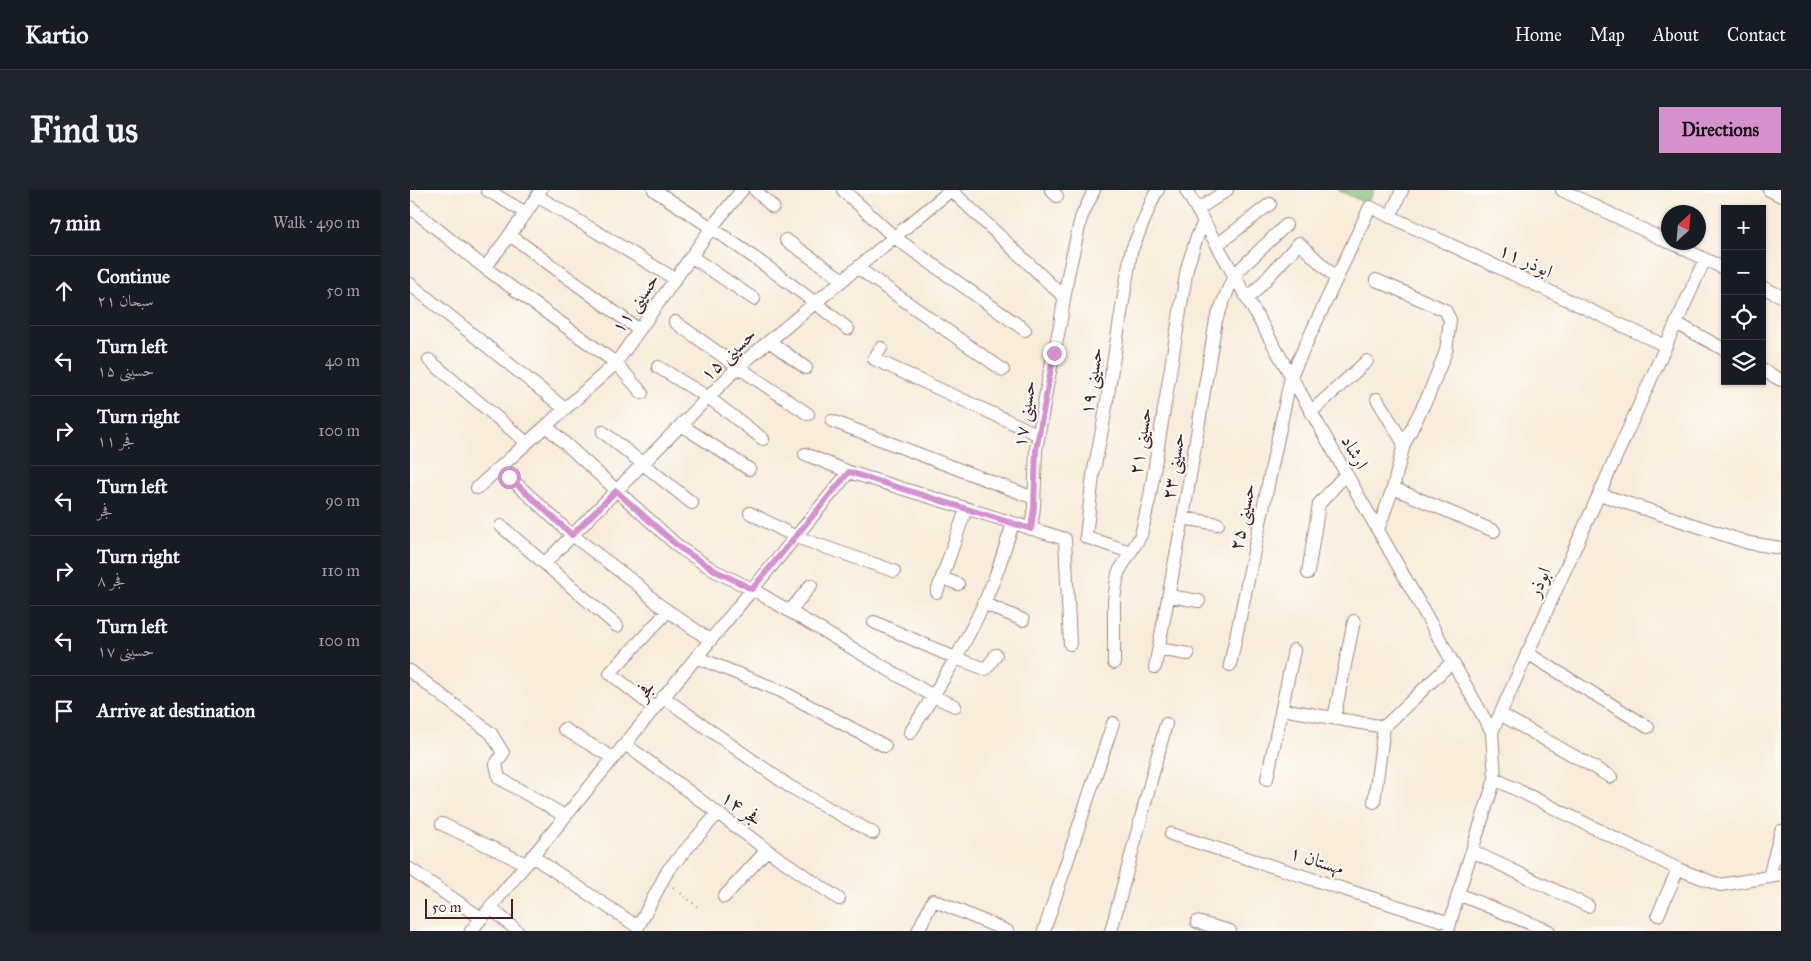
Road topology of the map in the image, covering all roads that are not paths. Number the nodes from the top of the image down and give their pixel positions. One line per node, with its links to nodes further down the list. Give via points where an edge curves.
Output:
1 (486, 190): 21 (street)
2 (654, 190): 25 (street)
3 (742, 190): 25 (street, حسینی ۱۱)
4 (755, 190): 18 (street)
5 (843, 190): 27 (street)
6 (951, 190): 27 (street, حسینی ۱۵); 45 (street)
7 (1094, 190): 45 (street, حسینی ۱۷, via 1081,218)
8 (1158, 190): 106 (street, حسینی ۱۹, via 1131,252 1093,475 1086,537)
9 (1186, 190): 20 (street, ارشاد)
10 (1227, 190): 20 (street)
11 (1402, 190): 22 (street)
12 (1769, 190): 15 (street)
13 (1566, 191): 28 (street)
14 (539, 193): 21 (street); 39 (street)
15 (1781, 196)
16 (1270, 204): 30 (street)
17 (410, 207): 35 (street)
18 (773, 207)
19 (1370, 207): 22 (street, ابوذر ۱۱); 38 (street, حسینی ۲۵)
20 (1197, 210): 23 (street, ارشاد)
21 (526, 213): 26 (street)
22 (1390, 217): 55 (street, ابوذر ۱۱)
23 (1204, 222): 30 (street, ارشاد); 106 (street, حسینی ۲۱, via 1187,268 1148,504 1141,535)
24 (1286, 225): 37 (street)
25 (712, 227): 32 (street, حسینی ۱۱); 48 (street)
26 (510, 235): 35 (street); 51 (street)
27 (894, 237): 36 (street, حسینی ۱۵); 53 (street)
28 (1661, 238)
29 (786, 240): 40 (street)
30 (1217, 245): 37 (street, ارشاد)
31 (1686, 250): 33 (street)
32 (692, 257): 39 (street, حسینی ۱۱); 46 (street)
33 (1705, 259): 34 (street); 50 (street, ابوذر)
34 (1721, 267)
35 (485, 268): 60 (street)
36 (858, 268): 40 (street, حسینی ۱۵); 64 (street)
37 (1234, 275): 47 (street, ارشاد); 96 (street, حسینی ۲۳, via 1216,320)
38 (1336, 278): 47 (street, via 1299,243); 66 (street, حسینی ۲۵)
39 (675, 279): 51 (street, حسینی ۱۱)
40 (843, 280): 48 (street, حسینی ۱۵)
41 (1376, 280): 81 (street, via 1445,310 1450,320 1446,351)
42 (410, 284): 71 (street)
43 (1766, 289): 44 (street)
44 (1781, 296)
45 (1064, 297): 78 (street, حسینی ۱۷)
46 (754, 299)
47 (1248, 299): 66 (street, ارشاد)
48 (816, 303): 52 (street); 54 (street, حسینی ۱۵)
49 (675, 322): 62 (street)
50 (1676, 324): 55 (street, ابوذر); 57 (street)
51 (639, 330): 60 (street, حسینی ۱۱)
52 (848, 330)
53 (1026, 330)
54 (769, 342): 62 (street, حسینی ۱۵); 63 (street)
55 (1666, 346): 91 (street, ابوذر)
56 (881, 348): 78 (street, via 874,359)
57 (1721, 348)
58 (429, 360): 80 (street)
59 (1367, 361): 72 (street)
60 (616, 363): 68 (street); 71 (street, حسینی ۱۱)
61 (658, 367): 69 (street)
62 (738, 367): 69 (street, حسینی ۱۵); 73 (street)
63 (806, 368)
64 (1003, 370)
65 (1766, 372): 67 (street)
66 (1291, 376): 72 (street, ارشاد); 135 (street, حسینی ۲۵)
67 (1781, 380)
68 (642, 393)
69 (708, 398): 75 (street, حسینی ۱۵); 79 (street)
70 (1377, 399): 81 (street)
71 (566, 409): 76 (street, حسینی ۱۱)
72 (1311, 412): 86 (street, ارشاد)
73 (808, 414)
74 (832, 421): 92 (street)
75 (682, 425): 83 (street, حسینی ۱۵); 84 (street)
76 (546, 426): 80 (street, حسینی ۱۱); 90 (street)
77 (603, 432): 83 (street)
78 (1039, 435): 92 (street, حسینی ۱۷)
79 (763, 439)
80 (527, 443): 88 (street, حسینی ۱۱)
81 (1404, 444): 89 (street)
82 (805, 454): 85 (street)
83 (642, 465): 90 (street, حسینی ۱۵); 93 (street)
84 (749, 469)
85 (849, 472): 94 (street); 104 (street, فجر)
86 (1346, 474): 101 (street, ارشاد); 109 (street, via 1319,504)
87 (509, 477): 103 (street)
88 (477, 488)
89 (1393, 488): 101 (street); 102 (street)
90 (616, 491): 103 (street, حسینی ۱۵); 113 (street, via 680,548)
91 (1599, 494): 105 (street, via 1748,543); 128 (street, ابوذر)
92 (1034, 498): 100 (street, حسینی ۱۷)
93 (692, 504)
94 (966, 509): 97 (street); 110 (street)
95 (750, 513): 104 (street)
96 (1183, 518): 98 (street); 115 (street, حسینی ۲۳)
97 (1013, 524): 100 (street); 117 (street)
98 (1218, 524)
99 (501, 526): 107 (street)
100 (1031, 529): 125 (street, via 1065,539)
101 (1378, 530): 133 (street, ارشاد)
102 (1494, 531)
103 (572, 535): 107 (street, حسینی ۱۵); 118 (street)
104 (796, 537): 108 (street); 113 (street, فجر)
105 (1781, 548)
106 (1130, 552): 134 (street, حسینی ۲۱, via 1118,574 1114,600)
107 (545, 563): 123 (street)
108 (894, 571)
109 (1308, 573)
110 (942, 578): 111 (street); 114 (street)
111 (958, 584)
112 (811, 585): 119 (street)
113 (752, 589): 119 (street); 124 (street, فجر)
114 (937, 592)
115 (1169, 596): 116 (street); 126 (street, حسینی ۲۳)
116 (1199, 601)
117 (983, 603): 120 (street); 132 (street)
118 (668, 611): 124 (street); 141 (street, via 610,673)
119 (790, 612): 138 (street)
120 (1023, 620)
121 (874, 622): 132 (street)
122 (1354, 622): 144 (street)
123 (617, 626)
124 (710, 640): 131 (street, فجر)
125 (1070, 644)
126 (1158, 648): 129 (street); 136 (street, حسینی ۲۳)
127 (1294, 650): 142 (street)
128 (1527, 653): 143 (street, ابوذر); 148 (street)
129 (1188, 654)
130 (996, 655): 132 (street, via 986,669)
131 (696, 657): 139 (street, فجر); 153 (street, via 781,691)
132 (955, 658): 138 (street)
133 (1452, 662): 147 (street); 150 (street, ارشاد)
134 (1114, 663)
135 (1230, 665)
136 (1155, 666)
137 (410, 671): 160 (street, via 491,733 503,753 496,764 500,778)
138 (933, 696): 140 (street); 151 (street)
139 (663, 697): 141 (street, فجر); 163 (street, via 789,786)
140 (955, 706)
141 (654, 708): 152 (street, فجر)
142 (1282, 709): 144 (street); 156 (street)
143 (1500, 714): 150 (street, ابوذر); 155 (street)
144 (1334, 718): 147 (street)
145 (1113, 723): 184 (street)
146 (1166, 724): 185 (street)
147 (1384, 726): 158 (street)
148 (1648, 727)
149 (564, 729): 154 (street)
150 (1492, 732): 157 (street, ابوذر)
151 (910, 733)
152 (624, 744): 154 (street, فجر); 159 (street, فجر ۱۴)
153 (885, 746)
154 (613, 758): 160 (street, فجر)
155 (1611, 777)
156 (1267, 778)
157 (1495, 780): 166 (street, ابوذر); 169 (street)
158 (1374, 802)
159 (718, 813): 165 (street, فجر ۱۴); 167 (street, via 668,870 638,927)
160 (565, 816): 167 (street, فجر)
161 (442, 824): 167 (street)
162 (1781, 831): 170 (street)
163 (873, 833)
164 (1172, 834): 179 (street, مهستان ۱)
165 (767, 850): 172 (street); 173 (street, فجر ۱۴)
166 (1472, 851): 171 (street, ابوذر); 174 (street)
167 (529, 860): 175 (street, فجر)
168 (410, 869): 177 (street)
169 (1678, 869): 170 (street, via 1720,885); 176 (street)
170 (1775, 876)
171 (1458, 894): 179 (street, ابوذر); 187 (street)
172 (724, 897)
173 (839, 900)
174 (1588, 906)
175 (490, 907): 177 (street, فجر); 181 (street)
176 (1658, 915)
177 (481, 918): 180 (street, فجر)
178 (1197, 922): 186 (street)
179 (1449, 927)
180 (471, 931)
181 (517, 931)
182 (918, 931): 183 (street, via 933,900)
183 (1007, 931)
184 (1044, 931)
185 (1111, 931)
186 (1230, 931)
187 (1549, 931)

